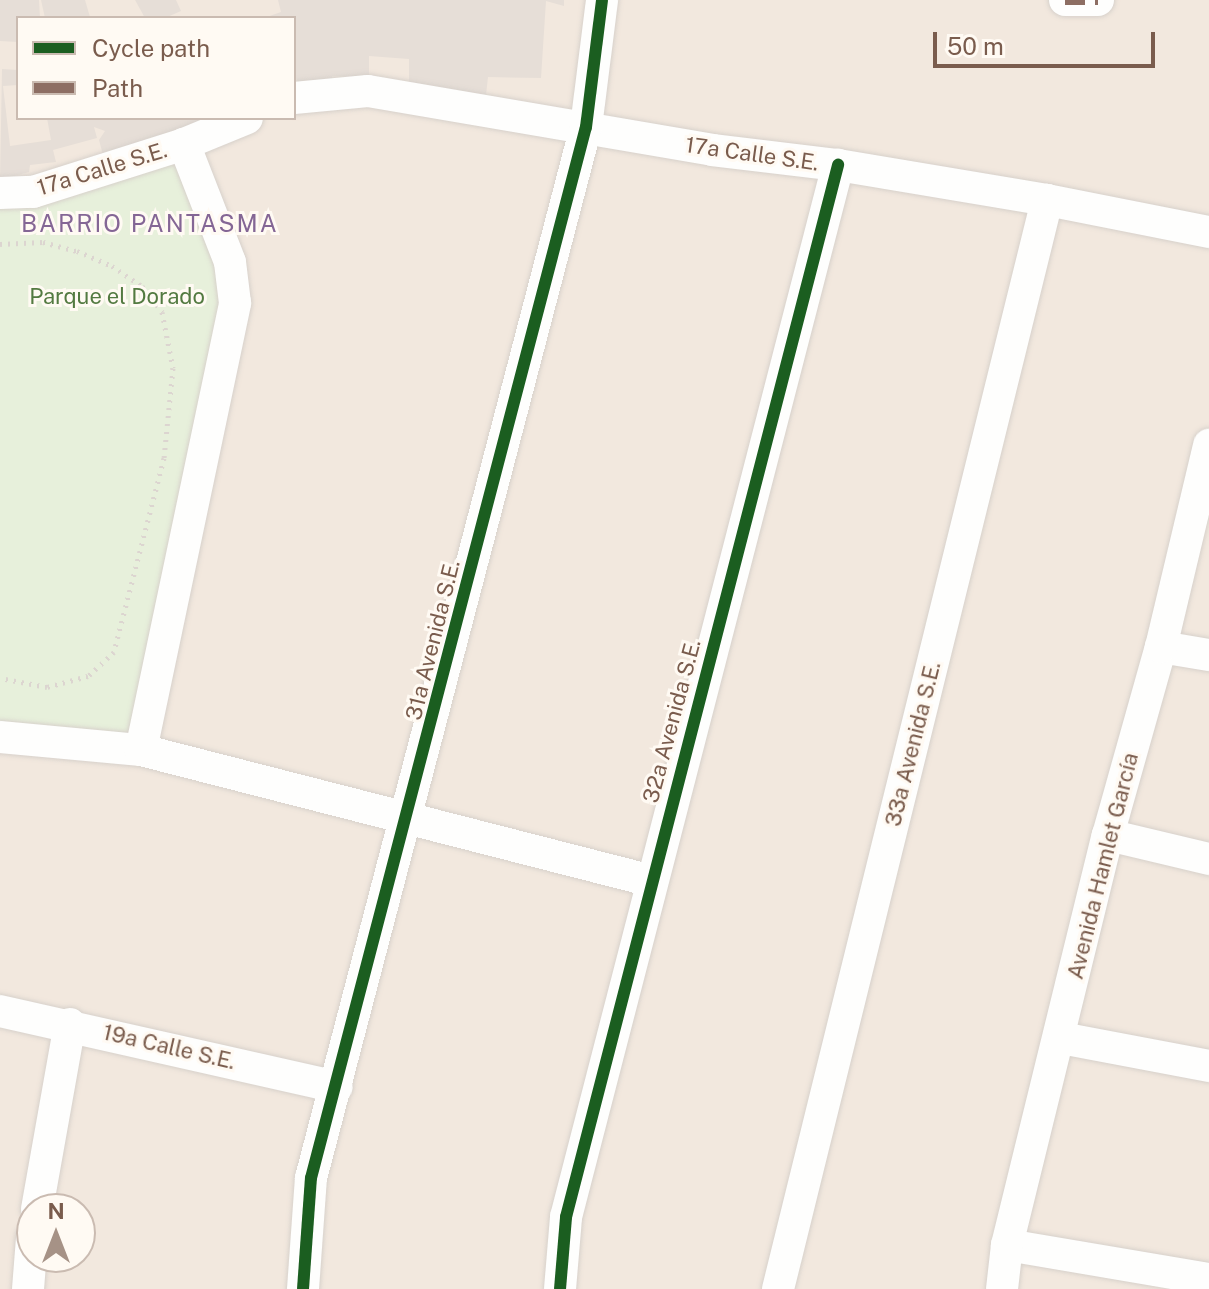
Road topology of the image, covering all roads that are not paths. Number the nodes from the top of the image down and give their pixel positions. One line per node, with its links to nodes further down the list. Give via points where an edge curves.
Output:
1 (602, 0): 4 (street, 31a Avenida S.E.)
2 (296, 98): 4 (street, 17a Calle S.E., via 368,91)
3 (242, 120): 5 (street, 17a Calle S.E.)
4 (586, 127): 6 (street, 17a Calle S.E.); 15 (street, 31a Avenida S.E.)
5 (184, 144): 7 (street, 17a Calle S.E., via 33,192); 14 (street, via 230,262 235,303)
6 (838, 165): 8 (street, 17a Calle S.E.); 18 (street, 32a Avenida S.E.)
7 (0, 193)
8 (1047, 200): 9 (street, 17a Calle S.E.); 29 (street, 33a Avenida S.E.)
9 (1209, 232)
10 (1208, 450): 11 (street, Avenida Hamlet García)
11 (1161, 647): 12 (street); 16 (street, Avenida Hamlet García)
12 (1209, 655)
13 (0, 737): 14 (street)
14 (141, 750): 15 (street)
15 (408, 819): 18 (street); 23 (street, 31a Avenida S.E.)
16 (1108, 835): 17 (street); 21 (street, Avenida Hamlet García)
17 (1209, 859)
18 (652, 881): 28 (street, 32a Avenida S.E., via 566,1217)
19 (0, 1011): 20 (street, 19a Calle S.E.)
20 (70, 1024): 23 (street, 19a Calle S.E.); 24 (street)
21 (1061, 1038): 22 (street); 25 (street, Avenida Hamlet García)
22 (1209, 1066)
23 (337, 1087): 27 (street, 31a Avenida S.E., via 311,1178)
24 (40, 1193)
25 (1007, 1245): 26 (street); 30 (street, Avenida Hamlet García)
26 (1209, 1279)
27 (303, 1289)
28 (560, 1289)
29 (778, 1289)
30 (1002, 1289)

